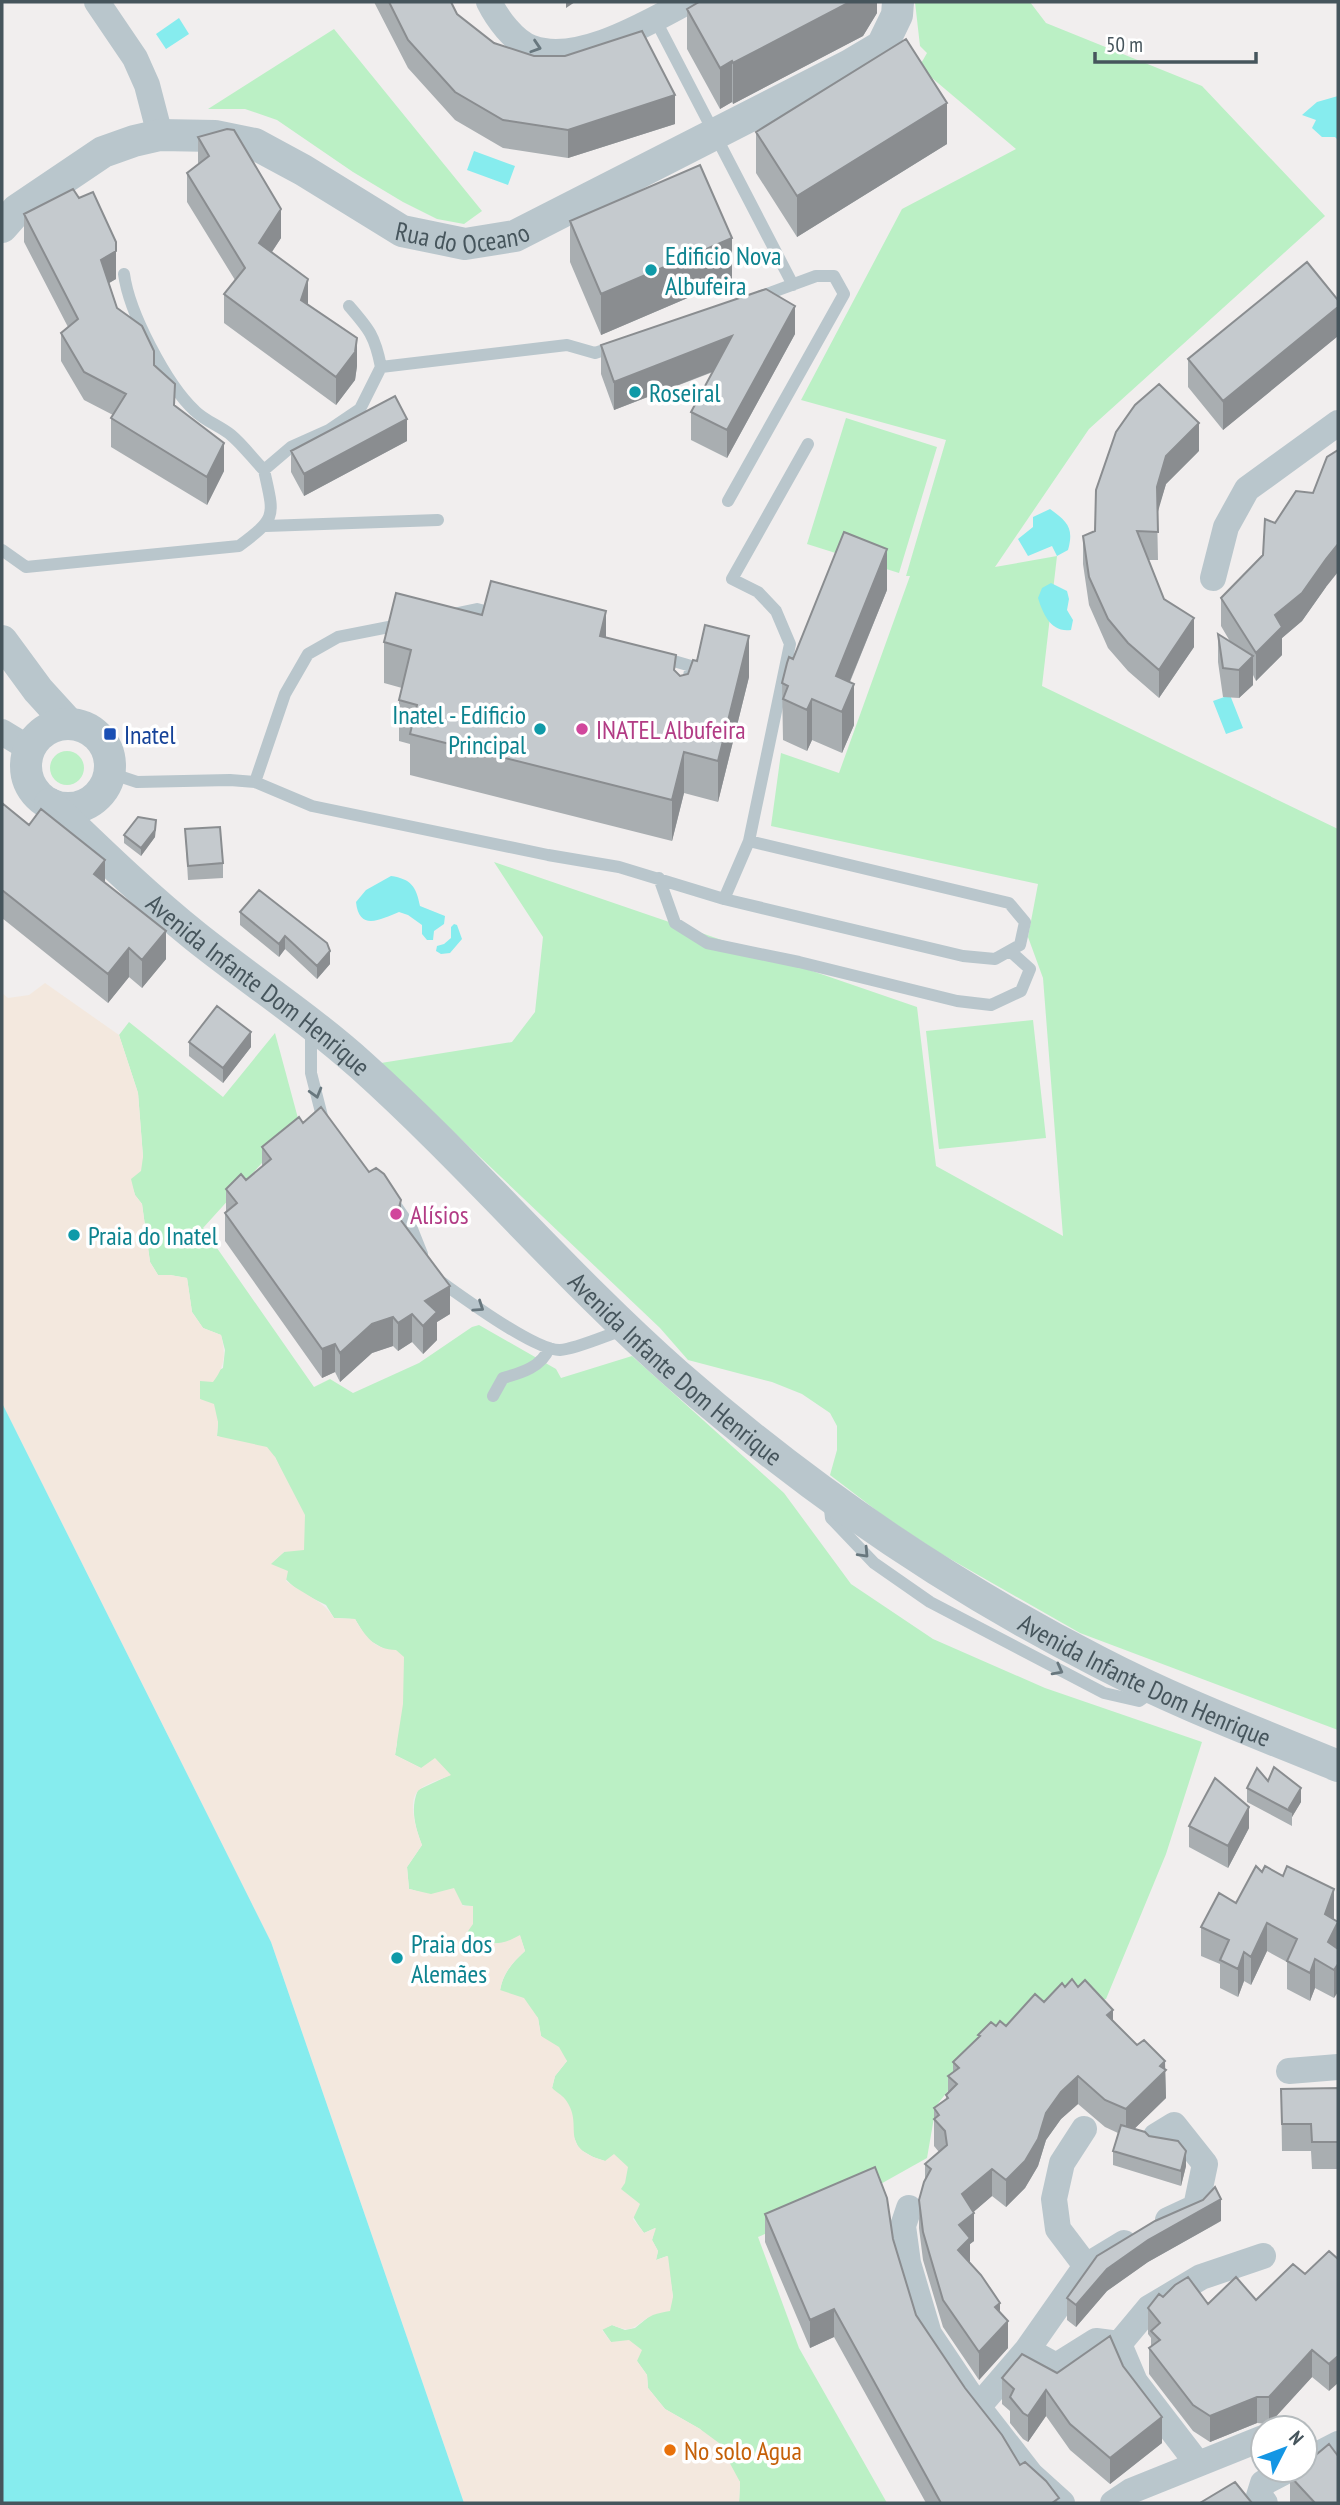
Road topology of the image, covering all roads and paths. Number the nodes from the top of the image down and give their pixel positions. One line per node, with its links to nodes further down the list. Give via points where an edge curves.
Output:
1 (97, 2): 6 (street, via 135,58)
2 (489, 2): 5 (street, one-way to 5, via 509,30 530,48 561,54 606,41)
3 (687, 2): 5 (street)
4 (898, 2): 7 (street, Rua do Oceano, via 897,15 882,46)
5 (654, 19): 7 (lane)
6 (160, 135): 7 (street, Rua do Oceano, via 215,136 255,144 402,231 466,244 515,236); 8 (street, Rua do Oceano, via 103,152 18,210)
7 (715, 135): 10 (lane)
8 (2, 227)
9 (124, 274): 17 (lane, via 145,335 177,390 195,412 230,434)
10 (793, 285): 11 (lane); 18 (lane, via 816,276 834,276 844,294)
11 (740, 303)
12 (349, 306): 14 (lane, via 376,342)
13 (634, 340): 14 (lane, via 594,353 567,345)
14 (380, 367): 17 (lane, via 360,409 291,447)
15 (1338, 423): 22 (street, via 1247,489 1226,527)
16 (808, 444): 35 (lane, via 732,579 758,592 776,611 790,644)
17 (264, 470): 20 (lane, via 272,507)
18 (728, 501)
19 (438, 520): 20 (lane)
20 (266, 526): 21 (lane, via 239,546 26,567)
21 (2, 550)
22 (1213, 578)
23 (504, 616): 24 (lane, via 477,609)
24 (439, 617)
25 (414, 622): 32 (lane, via 338,637 308,654 285,694)
26 (2, 641): 30 (street, via 38,690)
27 (651, 655): 28 (lane, via 691,666)
28 (684, 698)
29 (2, 732): 30 (street)
30 (49, 734): 31 (street, via 83,727 95,734 110,758); 33 (street, via 27,761 27,774 40,797)
31 (110, 773): 32 (lane, via 137,782); 34 (street, via 98,797)
32 (255, 782): 37 (lane, via 312,806)
33 (50, 804): 34 (street, via 62,808); 36 (street, Avenida Infante Dom Henrique)
34 (86, 804): 36 (street, via 87,824)
35 (749, 841): 38 (lane); 39 (lane, via 1009,903 1025,922 1020,945)
36 (97, 849): 40 (street, Avenida Infante Dom Henrique, via 192,934)
37 (659, 878): 38 (lane); 39 (lane, via 675,923 707,943 957,1001 991,1005 1021,991 1030,969)
38 (724, 899): 39 (lane, via 963,956 995,959)
39 (1010, 951)
40 (311, 1025): 41 (lane, one-way to 41, via 311,1073 323,1123); 43 (street, Avenida Infante Dom Henrique, via 416,1117)
41 (331, 1133)
42 (379, 1188): 44 (lane, one-way to 44, via 390,1196 412,1229 435,1277 503,1324)
43 (626, 1329): 44 (lane, via 562,1350); 46 (street, Avenida Infante Dom Henrique, via 828,1498 1005,1612 1156,1689)
44 (549, 1348): 45 (lane, via 538,1363 503,1378)
45 (493, 1396)
46 (1338, 1766)
47 (1338, 2067): 48 (street)
48 (1289, 2071)
49 (1084, 2129): 53 (street, via 1062,2163 1054,2199 1058,2230)
50 (1156, 2136): 53 (street, via 1174,2125 1205,2164 1196,2207)
51 (909, 2208): 56 (street, via 903,2226 908,2263 929,2334)
52 (1263, 2256): 54 (street, via 1201,2277 1149,2308)
53 (1086, 2266): 55 (street)
54 (1119, 2343): 55 (street, via 1096,2341 1056,2366); 60 (street, via 1135,2382)
55 (1027, 2350): 56 (street)
56 (978, 2406): 62 (street, via 1031,2475)
57 (1249, 2444): 60 (street)
58 (1338, 2444): 59 (street)
59 (1319, 2454)
60 (1198, 2464): 63 (street)
61 (1263, 2484): 64 (street, via 1259,2496)
62 (1062, 2503)
63 (1113, 2503)
64 (1265, 2503)

